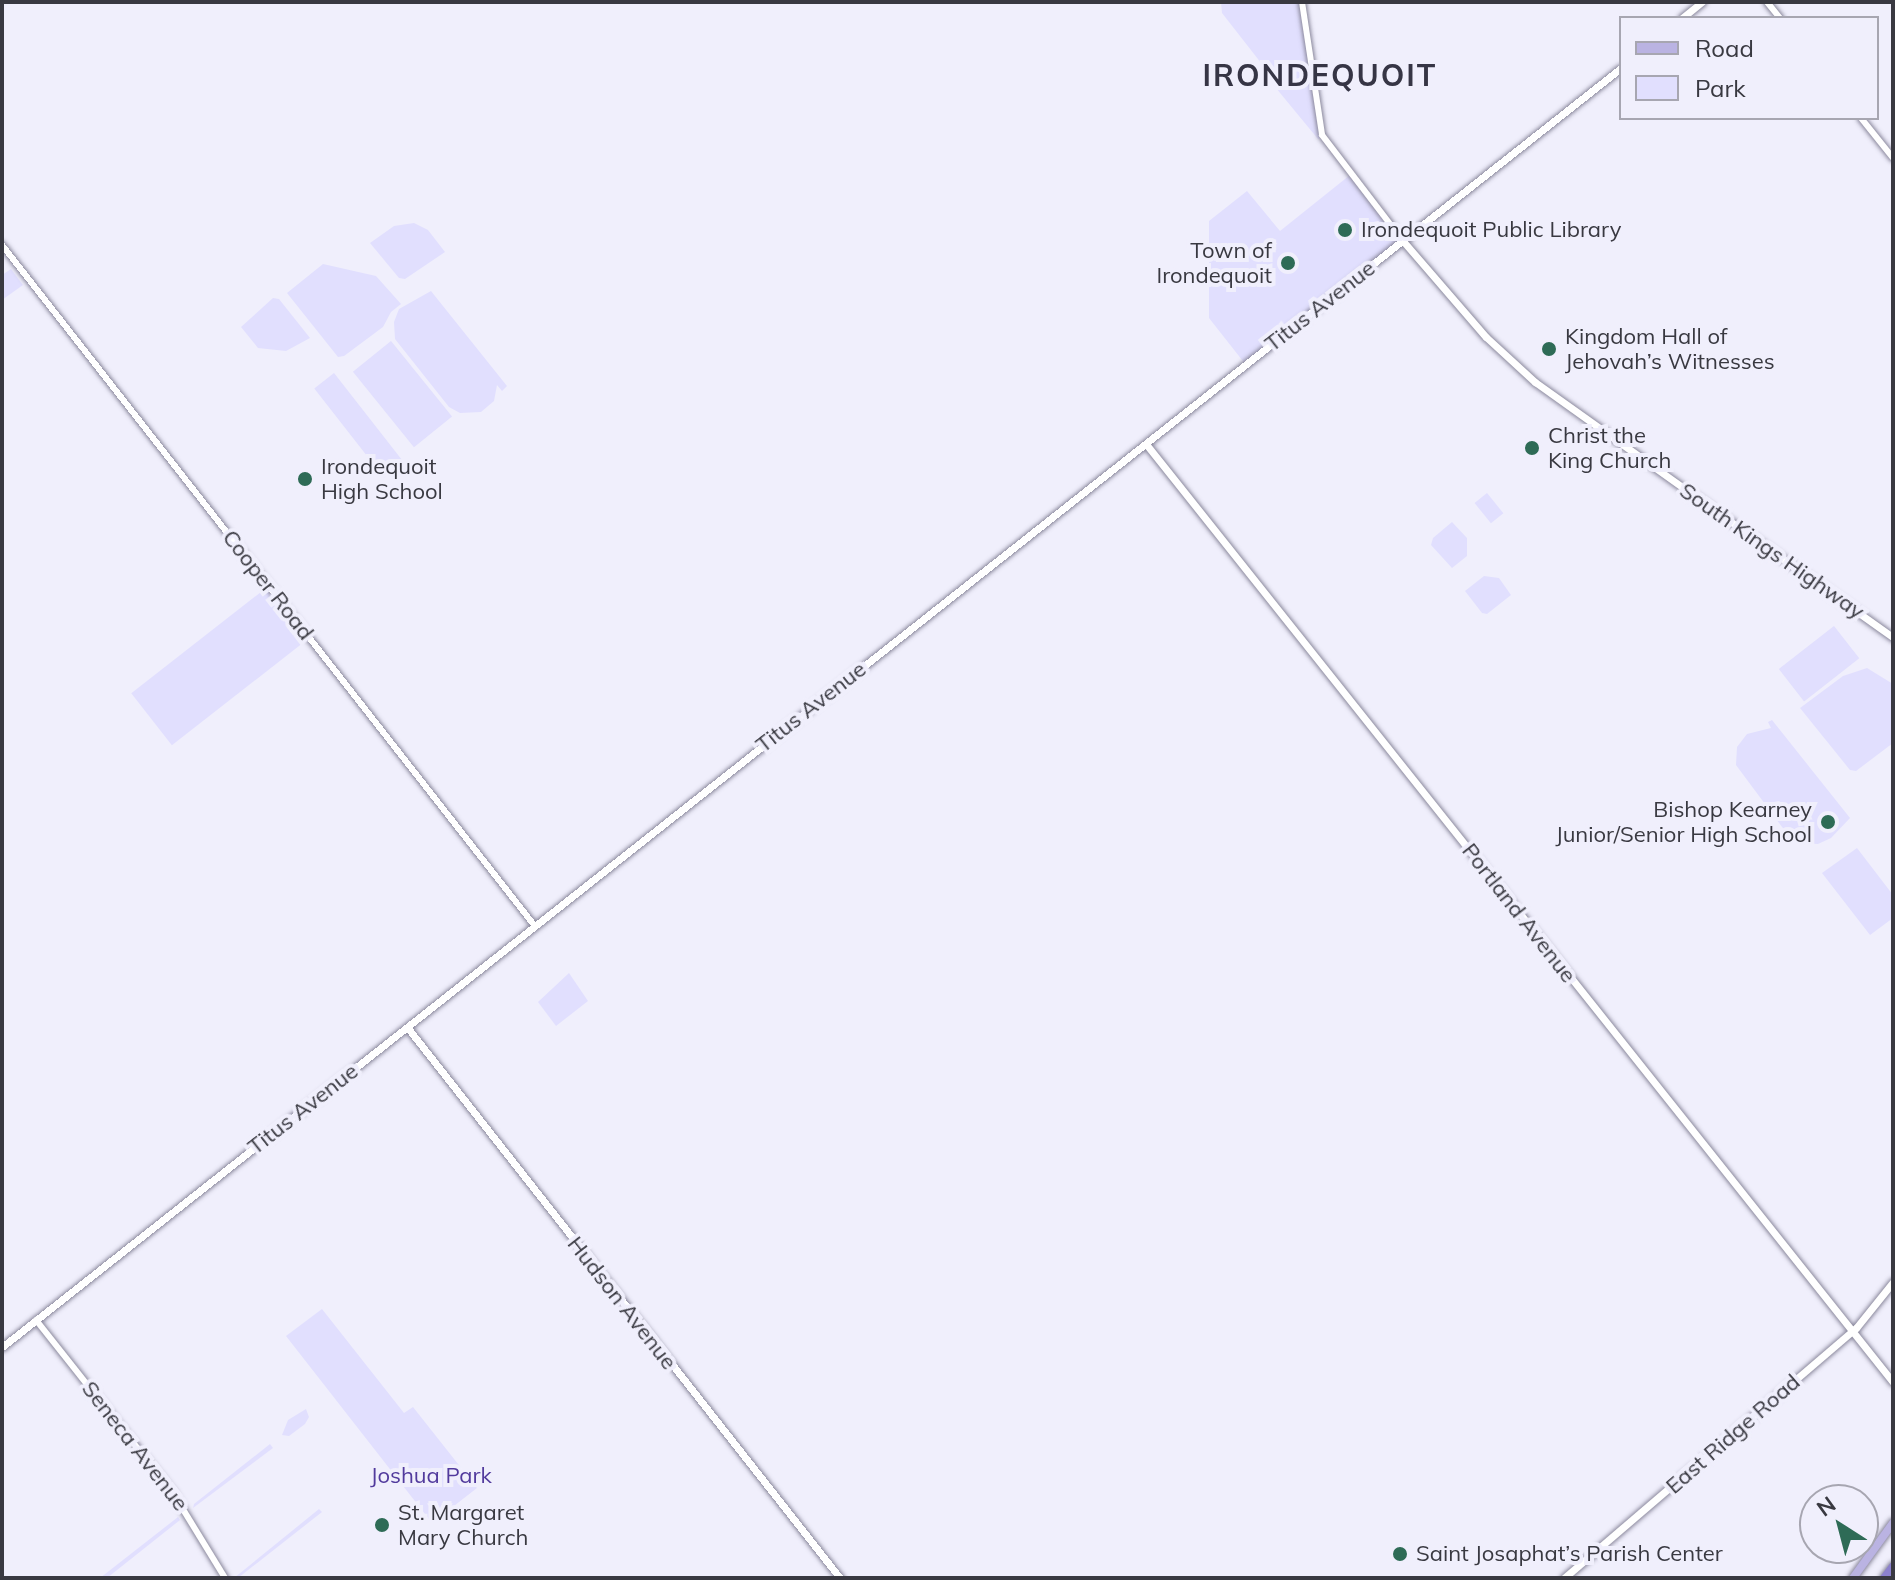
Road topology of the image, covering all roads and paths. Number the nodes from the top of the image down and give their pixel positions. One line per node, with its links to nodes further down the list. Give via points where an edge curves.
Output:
1 (1302, 2): 7 (street, via 1322,137)
2 (1702, 2): 3 (main road)
3 (1684, 16)
4 (1619, 70): 7 (main road, Titus Avenue)
5 (1863, 120): 6 (street)
6 (1893, 158)
7 (1403, 241): 9 (main road, Titus Avenue); 10 (main road, South Kings Highway, via 1476,327 1535,382)
8 (2, 245): 11 (street, Cooper Road)
9 (1146, 444): 11 (main road, Titus Avenue); 15 (main road, Portland Avenue)
10 (1893, 637)
11 (534, 925): 12 (main road, Titus Avenue)
12 (407, 1027): 14 (main road, Titus Avenue); 21 (main road, Hudson Avenue)
13 (1893, 1282): 15 (main road, East Ridge Road)
14 (36, 1320): 16 (main road, Titus Avenue); 20 (street, Seneca Avenue, via 173,1493)
15 (1852, 1331): 17 (main road, Portland Avenue); 22 (main road, East Ridge Road)
16 (2, 1347)
17 (1893, 1382)
18 (1893, 1523): 23 (main road)
19 (1893, 1569): 24 (highway)
20 (225, 1578)
21 (840, 1578)
22 (1564, 1578)
23 (1853, 1578)
24 (1886, 1578)

